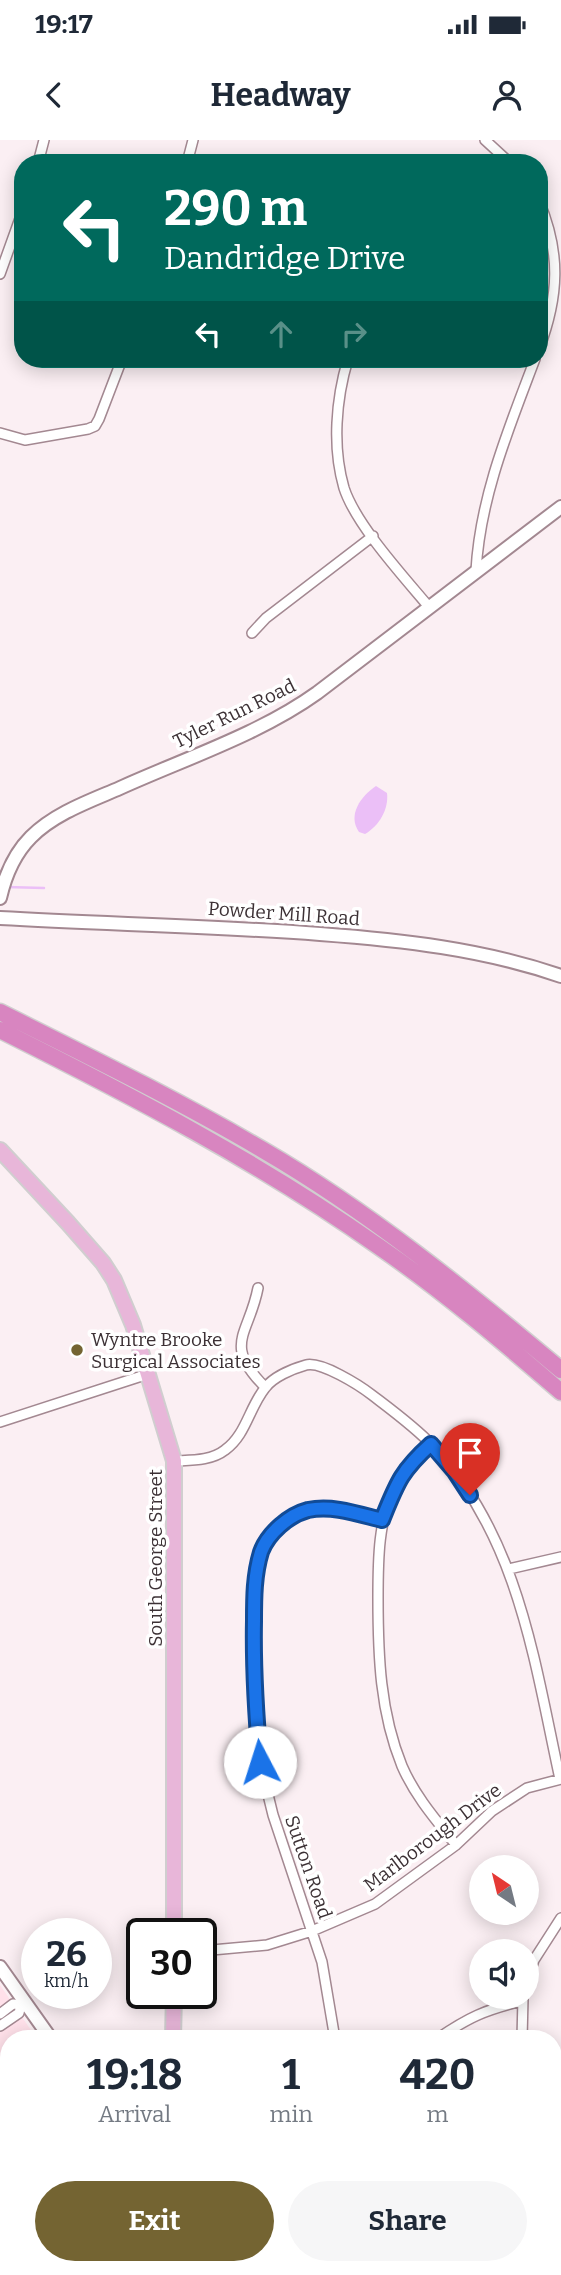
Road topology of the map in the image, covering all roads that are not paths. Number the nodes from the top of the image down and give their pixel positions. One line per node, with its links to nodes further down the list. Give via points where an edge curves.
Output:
1 (486, 140): 2 (street)
2 (501, 154)
3 (548, 222): 6 (street, via 560,268)
4 (14, 235): 5 (street)
5 (0, 274)
6 (548, 323)
7 (119, 368): 10 (street, via 95,426 25,440)
8 (345, 368): 12 (street, via 338,410 340,467 348,495)
9 (531, 368): 13 (street, via 493,474)
10 (0, 433)
11 (561, 507): 13 (street, Tyler Run Road)
12 (373, 536): 14 (street); 15 (street, via 266,618)
13 (476, 571): 14 (street, Tyler Run Road)
14 (429, 607): 16 (street, Tyler Run Road, via 292,709 72,809 43,827 15,858)
15 (252, 634)
16 (2, 890)
17 (0, 918): 18 (street, Powder Mill Road, via 386,939 488,956)
18 (561, 976)
19 (0, 1012): 23 (highway, via 264,1150 431,1265)
20 (0, 1030): 26 (highway, via 213,1141 315,1203 449,1299)
21 (0, 1150): 24 (main road, South George Street, via 103,1263 123,1298)
22 (258, 1289): 25 (street, via 243,1330 241,1352 251,1373)
23 (561, 1370)
24 (148, 1374): 27 (street); 29 (main road, South George Street)
25 (265, 1387): 28 (street, via 309,1364 336,1373 366,1390); 29 (street, via 239,1437 224,1452 200,1460)
26 (561, 1392)
27 (0, 1422)
28 (431, 1444): 30 (street, via 396,1484); 32 (street, via 470,1495)
29 (174, 1461): 35 (main road, South George Street)
30 (382, 1520): 34 (street, via 378,1660 388,1727 418,1797); 37 (street, Sutton Road, via 337,1509 308,1510 288,1518 262,1549 255,1578 253,1673 260,1762)
31 (561, 1557): 32 (street)
32 (509, 1570): 33 (street, via 523,1609)
33 (560, 1779): 34 (street, Marlborough Drive, via 527,1788 492,1811)
34 (456, 1845): 37 (street, Marlborough Drive, via 375,1904)
35 (174, 1918)
36 (561, 1918): 39 (street)
37 (312, 1931): 38 (street, Marlborough Drive, via 267,1945); 52 (street, Sutton Road)
38 (217, 1950)
39 (539, 1952)
40 (0, 1967): 41 (street)
41 (21, 2000)
42 (21, 2003): 48 (street)
43 (21, 2008): 49 (street)
44 (28, 2009): 50 (street)
45 (174, 2009): 51 (main road)
46 (487, 2009): 53 (street)
47 (523, 2009): 54 (street)
48 (0, 2014)
49 (0, 2026)
50 (44, 2030)
51 (173, 2030)
52 (333, 2030)
53 (450, 2030)
54 (522, 2030)

